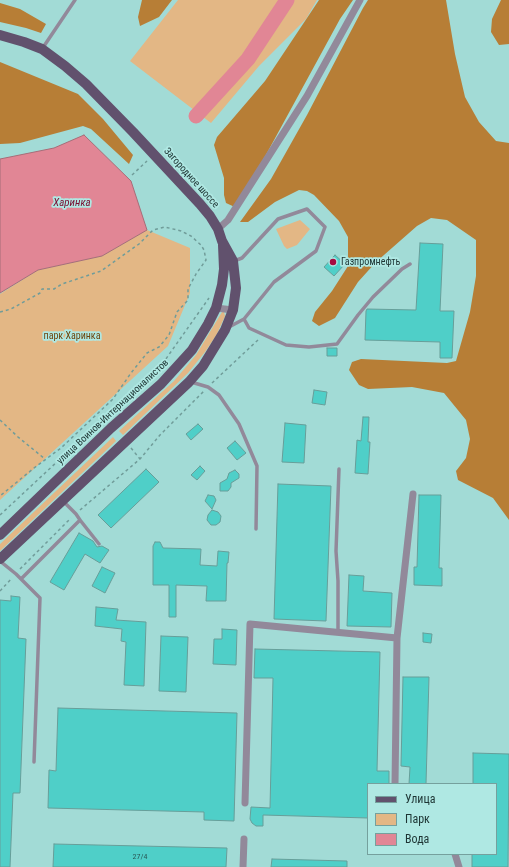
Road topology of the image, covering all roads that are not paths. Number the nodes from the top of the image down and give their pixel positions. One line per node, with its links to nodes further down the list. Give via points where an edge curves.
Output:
1 (75, 0): 4 (lane)
2 (360, 0): 5 (street, via 307,96 228,220)
3 (0, 35): 4 (main road, Загородное шоссе)
4 (42, 49): 5 (main road, Загородное шоссе, via 102,100 200,204)
5 (218, 229): 6 (main road, Загородное шоссе)
6 (229, 262): 8 (main road, улица Воинов-Интернационалистов); 9 (main road, Загородное шоссе, via 236,288); 10 (lane, via 242,258 278,219 308,209 325,227 316,251 274,282)
7 (410, 264): 10 (lane, via 373,297 337,344 309,347 286,345 249,328)
8 (216, 308): 9 (street); 18 (main road, улица Воинов-Интернационалистов, via 192,350 178,367)
9 (233, 310): 11 (main road, Загородное шоссе)
10 (244, 319): 11 (lane)
11 (225, 330): 12 (main road, Загородное шоссе, via 203,366)
12 (189, 382): 15 (main road, Загородное шоссе); 17 (lane, via 208,387 219,395 239,424 257,466)
13 (339, 469): 22 (lane, via 336,551)
14 (413, 494): 23 (street)
15 (62, 500): 16 (lane); 20 (main road)
16 (80, 520): 19 (lane); 21 (lane)
17 (256, 530)
18 (0, 536)
19 (99, 544)
20 (0, 560): 21 (lane)
21 (21, 579): 24 (lane, via 40,598)
22 (338, 633): 23 (street); 26 (street, via 250,624)
23 (397, 638): 25 (street)
24 (34, 762)
25 (395, 783)
26 (245, 803)
27 (244, 839): 29 (street)
28 (455, 855): 30 (street)
29 (243, 867)
30 (459, 867)

